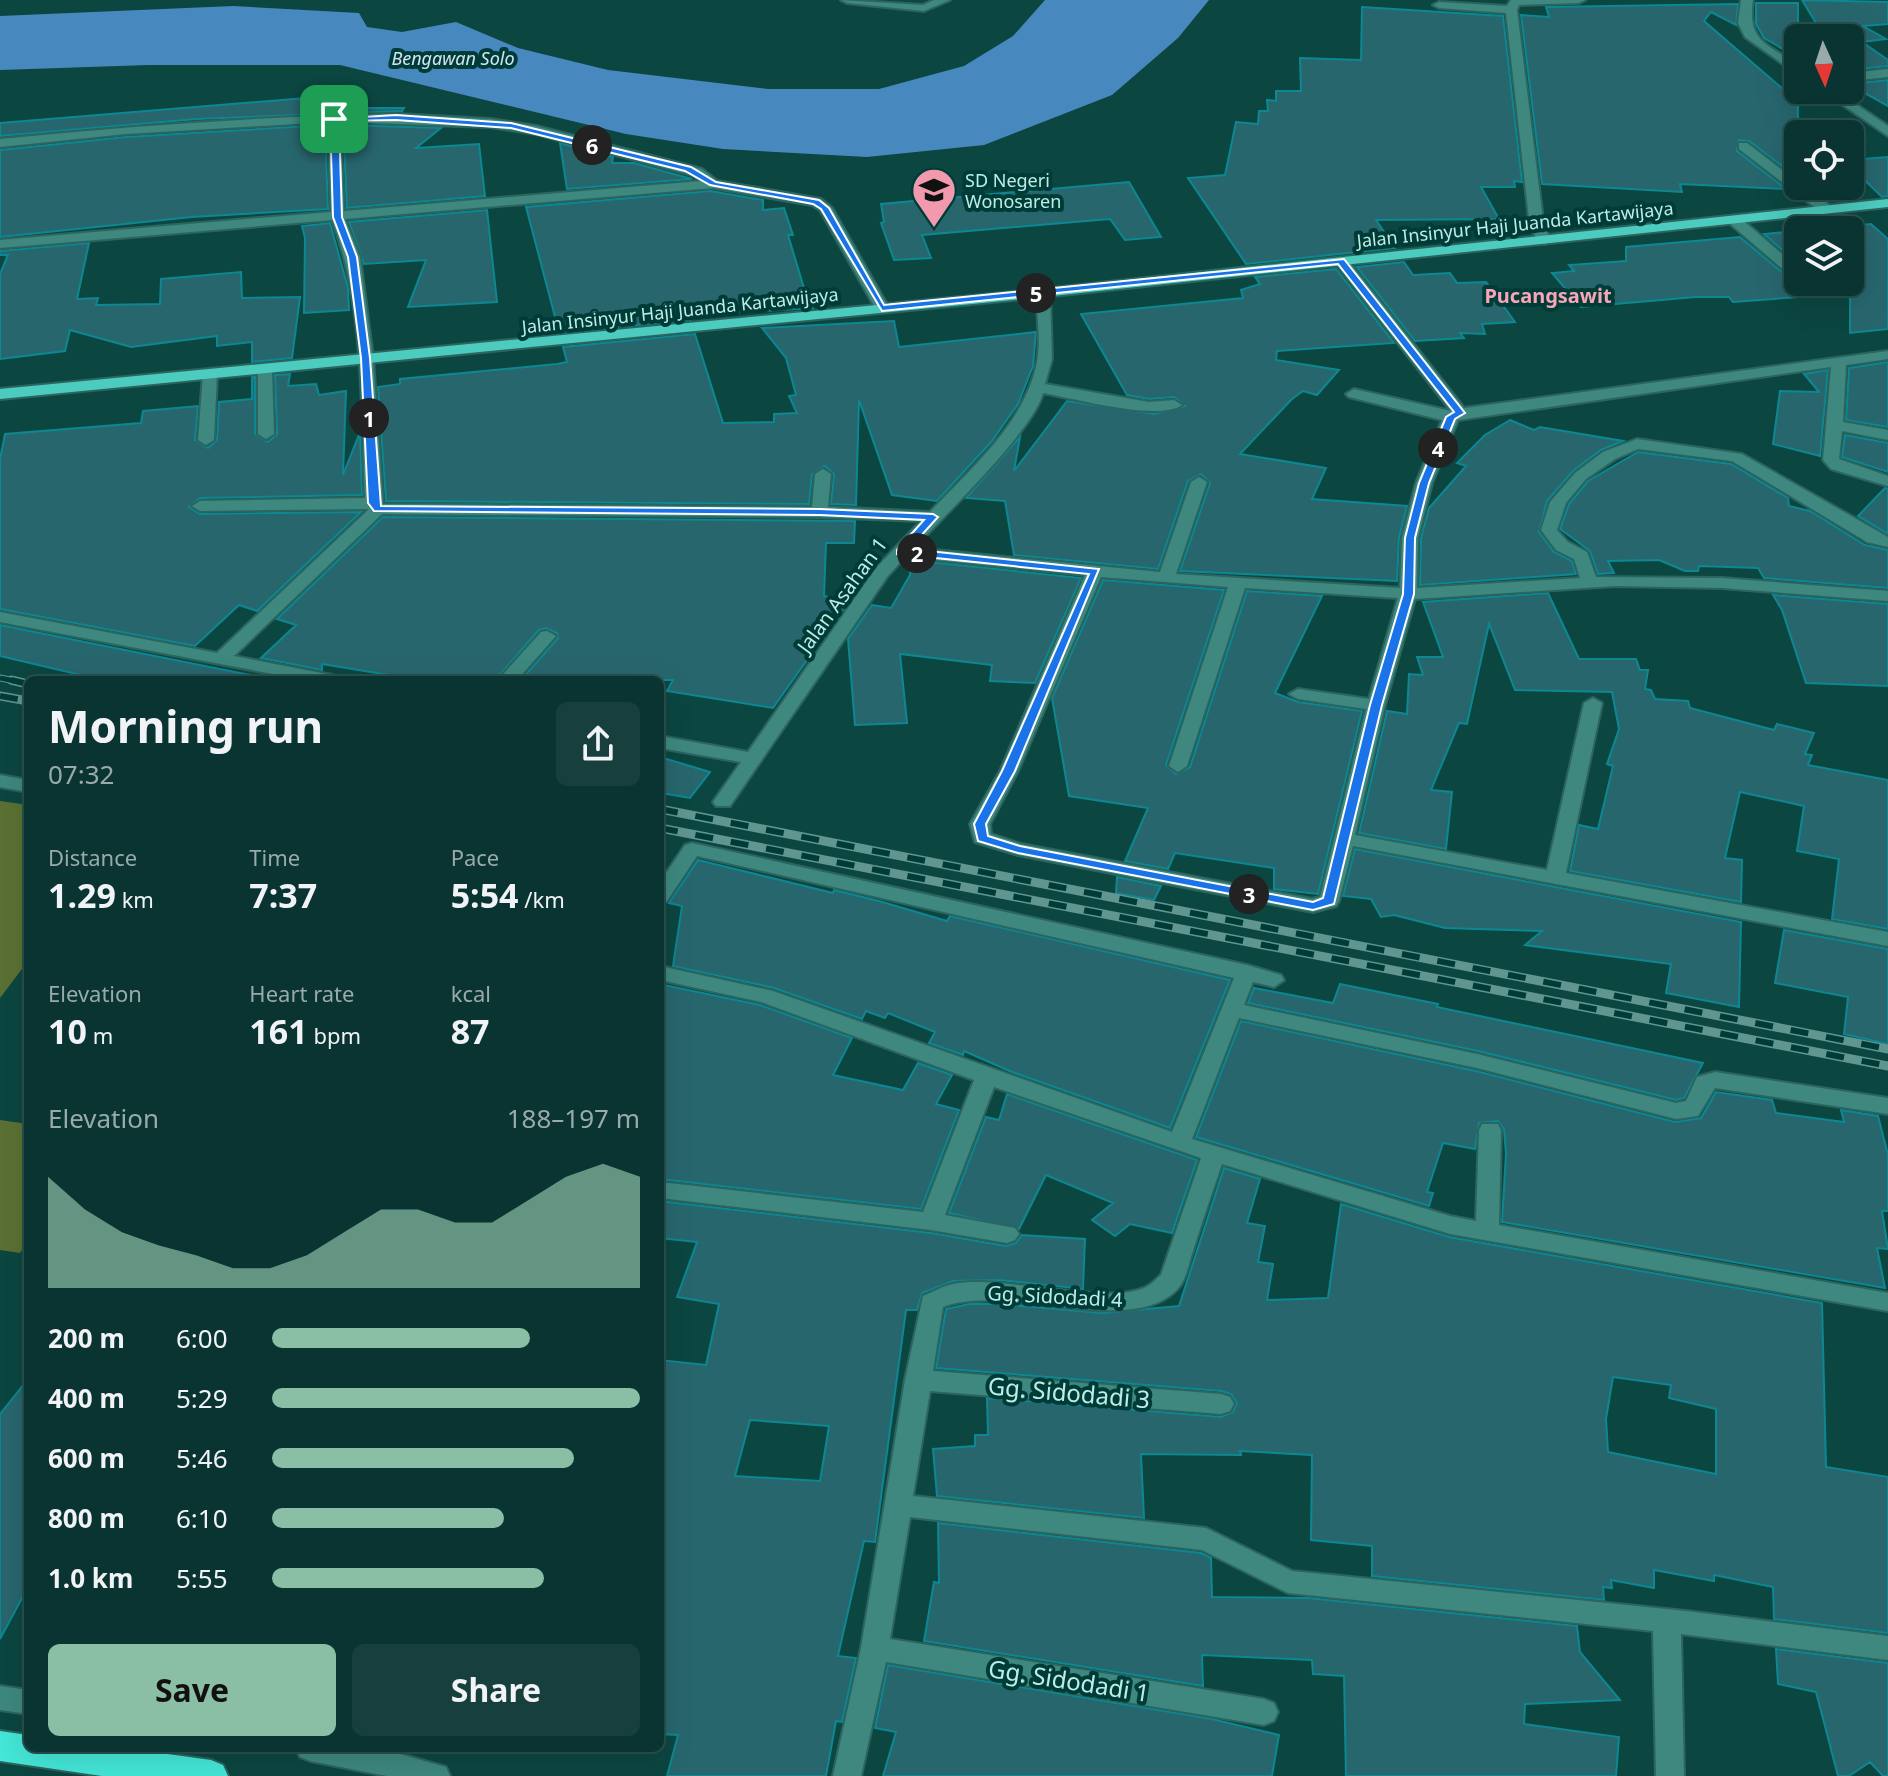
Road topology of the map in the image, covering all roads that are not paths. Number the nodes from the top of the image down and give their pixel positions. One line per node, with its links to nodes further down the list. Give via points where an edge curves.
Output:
1 (847, 0): 2 (street, via 924,8)
2 (944, 0)
3 (1579, 0): 6 (street, via 1515,2)
4 (1750, 1): 7 (street, via 1744,23 1749,35)
5 (1439, 5): 6 (street)
6 (1511, 10): 20 (street, via 1537,228)
7 (1784, 61)
8 (1888, 73): 9 (street)
9 (1864, 76)
10 (1847, 104): 12 (street)
11 (334, 119): 13 (street); 15 (street, via 511,125 688,169); 18 (street)
12 (1888, 132)
13 (0, 143)
14 (1743, 146): 17 (street)
15 (713, 184): 18 (street); 25 (street, via 798,197 825,208)
16 (1888, 203): 17 (main road, Jalan Insinyur Haji Juanda Kartawijaya)
17 (1827, 210): 19 (main road, Jalan Insinyur Haji Juanda Kartawijaya)
18 (338, 217): 21 (street); 27 (street, via 353,257)
19 (1733, 219): 20 (main road, Jalan Insinyur Haji Juanda Kartawijaya); 23 (street)
20 (1545, 240): 22 (main road, Jalan Insinyur Haji Juanda Kartawijaya)
21 (0, 244)
22 (1341, 261): 24 (main road, Jalan Insinyur Haji Juanda Kartawijaya); 35 (street)
23 (1784, 263)
24 (1043, 293): 25 (main road, Jalan Insinyur Haji Juanda Kartawijaya); 31 (street, Jalan Asahan 1, via 1046,344)
25 (882, 308): 27 (main road, Jalan Insinyur Haji Juanda Kartawijaya)
26 (1888, 355): 28 (street)
27 (366, 358): 29 (main road, Jalan Insinyur Haji Juanda Kartawijaya); 44 (street)
28 (1839, 361): 35 (street); 36 (street)
29 (265, 369): 30 (main road, Jalan Insinyur Haji Juanda Kartawijaya); 37 (street)
30 (210, 374): 32 (main road, Jalan Insinyur Haji Juanda Kartawijaya); 39 (street)
31 (1040, 388): 34 (street, via 1149,407); 46 (street, Jalan Asahan 1, via 985,463)
32 (0, 394)
33 (1354, 394): 35 (street)
34 (1174, 405)
35 (1455, 415): 53 (street, via 1424,483 1410,538)
36 (1835, 425): 38 (street); 41 (street, via 1833,463)
37 (266, 434)
38 (1888, 435)
39 (206, 440)
40 (823, 474): 45 (street)
41 (1888, 481)
42 (1199, 482): 50 (street)
43 (200, 506): 44 (street)
44 (376, 506): 45 (street); 57 (street)
45 (820, 512): 46 (street)
46 (933, 517): 48 (street, Jalan Asahan 1)
47 (1888, 542): 52 (street, via 1736,457 1637,444 1583,475 1549,513 1549,530 1562,546 1581,556)
48 (901, 552): 49 (street); 64 (street, Jalan Asahan 1, via 881,573)
49 (1095, 572): 50 (street); 69 (street, via 1009,771 980,824 982,838 1313,906 1329,901)
50 (1166, 578): 51 (street)
51 (1238, 583): 53 (street); 65 (street)
52 (1590, 583): 53 (street); 54 (street, via 1722,583)
53 (1408, 594): 62 (street)
54 (1888, 596)
55 (0, 617): 57 (street)
56 (547, 636): 59 (street)
57 (221, 659): 58 (street)
58 (311, 676)
59 (511, 676)
60 (1298, 694): 62 (street)
61 (1593, 703): 70 (street)
62 (1376, 705): 69 (street)
63 (664, 743): 64 (street)
64 (753, 759): 68 (street, Jalan Asahan 1)
65 (1178, 766)
66 (0, 781): 67 (street)
67 (24, 785)
68 (723, 802)
69 (1345, 839): 70 (street)
70 (1555, 878): 72 (street)
71 (664, 891): 73 (street, via 692,849)
72 (1888, 939)
73 (1247, 972): 75 (street); 76 (street)
74 (664, 974): 77 (street, via 766,996)
75 (1274, 980)
76 (1232, 1009): 78 (street, via 1477,1061 1676,1111 1690,1111 1702,1086 1715,1080); 80 (street)
77 (987, 1076): 80 (street); 83 (street)
78 (1888, 1106)
79 (1490, 1130): 84 (street)
80 (1179, 1143): 81 (street)
81 (1214, 1154): 84 (street, via 1426,1218); 87 (street, Gg. Sidodadi 4, via 1171,1280 1155,1293 1104,1301 943,1293 932,1302)
82 (664, 1190): 83 (street)
83 (931, 1221): 85 (street)
84 (1487, 1230): 86 (street)
85 (1007, 1234)
86 (1888, 1302)
87 (917, 1380): 88 (street, Gg. Sidodadi 3); 89 (street)
88 (1221, 1404)
89 (897, 1505): 90 (street, via 1206,1539 1288,1582); 91 (street)
90 (1667, 1622): 92 (street); 104 (street)
91 (875, 1648): 95 (street, Gg. Sidodadi 1); 103 (street)
92 (1888, 1648)
93 (0, 1698): 94 (street)
94 (24, 1701)
95 (1264, 1712)
96 (0, 1746): 97 (highway)
97 (24, 1749)
98 (42, 1752): 101 (highway)
99 (328, 1752): 100 (street)
100 (363, 1760): 102 (street)
101 (211, 1776)
102 (436, 1776)
103 (847, 1776)
104 (1670, 1776)

